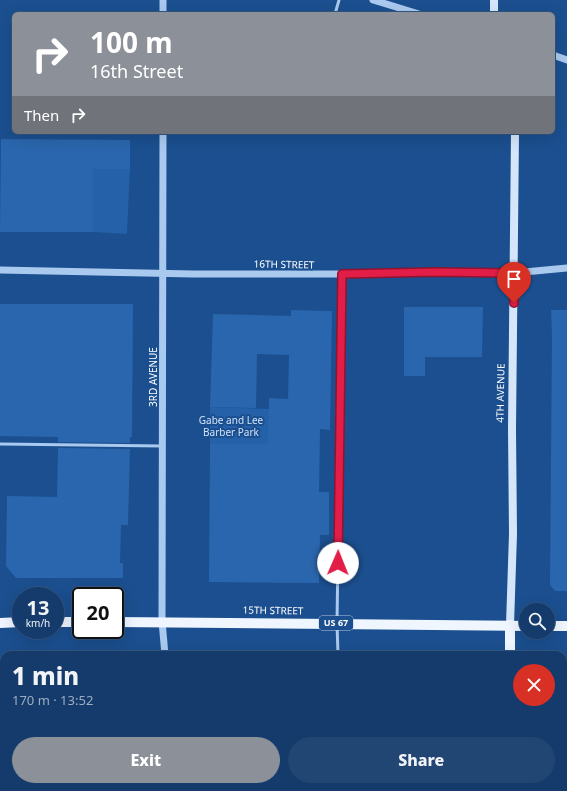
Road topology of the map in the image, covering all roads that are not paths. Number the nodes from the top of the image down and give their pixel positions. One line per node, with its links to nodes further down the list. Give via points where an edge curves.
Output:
1 (163, 0): 5 (street)
2 (339, 0): 6 (lane)
3 (373, 0): 7 (street)
4 (494, 0): 8 (main road)
5 (163, 12)
6 (336, 12)
7 (412, 12)
8 (494, 12)
9 (555, 56): 10 (street)
10 (567, 60)
11 (163, 134): 15 (street, 3RD AVENUE)
12 (515, 134): 16 (main road, 4TH AVENUE)
13 (567, 268): 16 (street, 16TH STREET)
14 (0, 270): 15 (street, 16TH STREET)
15 (163, 273): 17 (street, 16TH STREET); 19 (street, 3RD AVENUE)
16 (514, 273): 17 (street, 16TH STREET); 25 (main road, 4TH AVENUE)
17 (342, 274): 24 (lane)
18 (0, 444): 19 (lane)
19 (162, 446): 20 (street, 3RD AVENUE)
20 (162, 621): 23 (main road, 15TH STREET / US 67); 24 (main road, 15TH STREET / US 67); 29 (street, 3RD AVENUE)
21 (0, 622): 22 (main road)
22 (12, 622)
23 (124, 622)
24 (337, 623): 25 (main road, 15TH STREET / US 67); 30 (lane)
25 (510, 625): 26 (main road, 15TH STREET / US 67); 31 (main road, 4TH AVENUE)
26 (519, 626)
27 (555, 626): 28 (main road)
28 (567, 626)
29 (165, 651)
30 (338, 651)
31 (510, 651)

